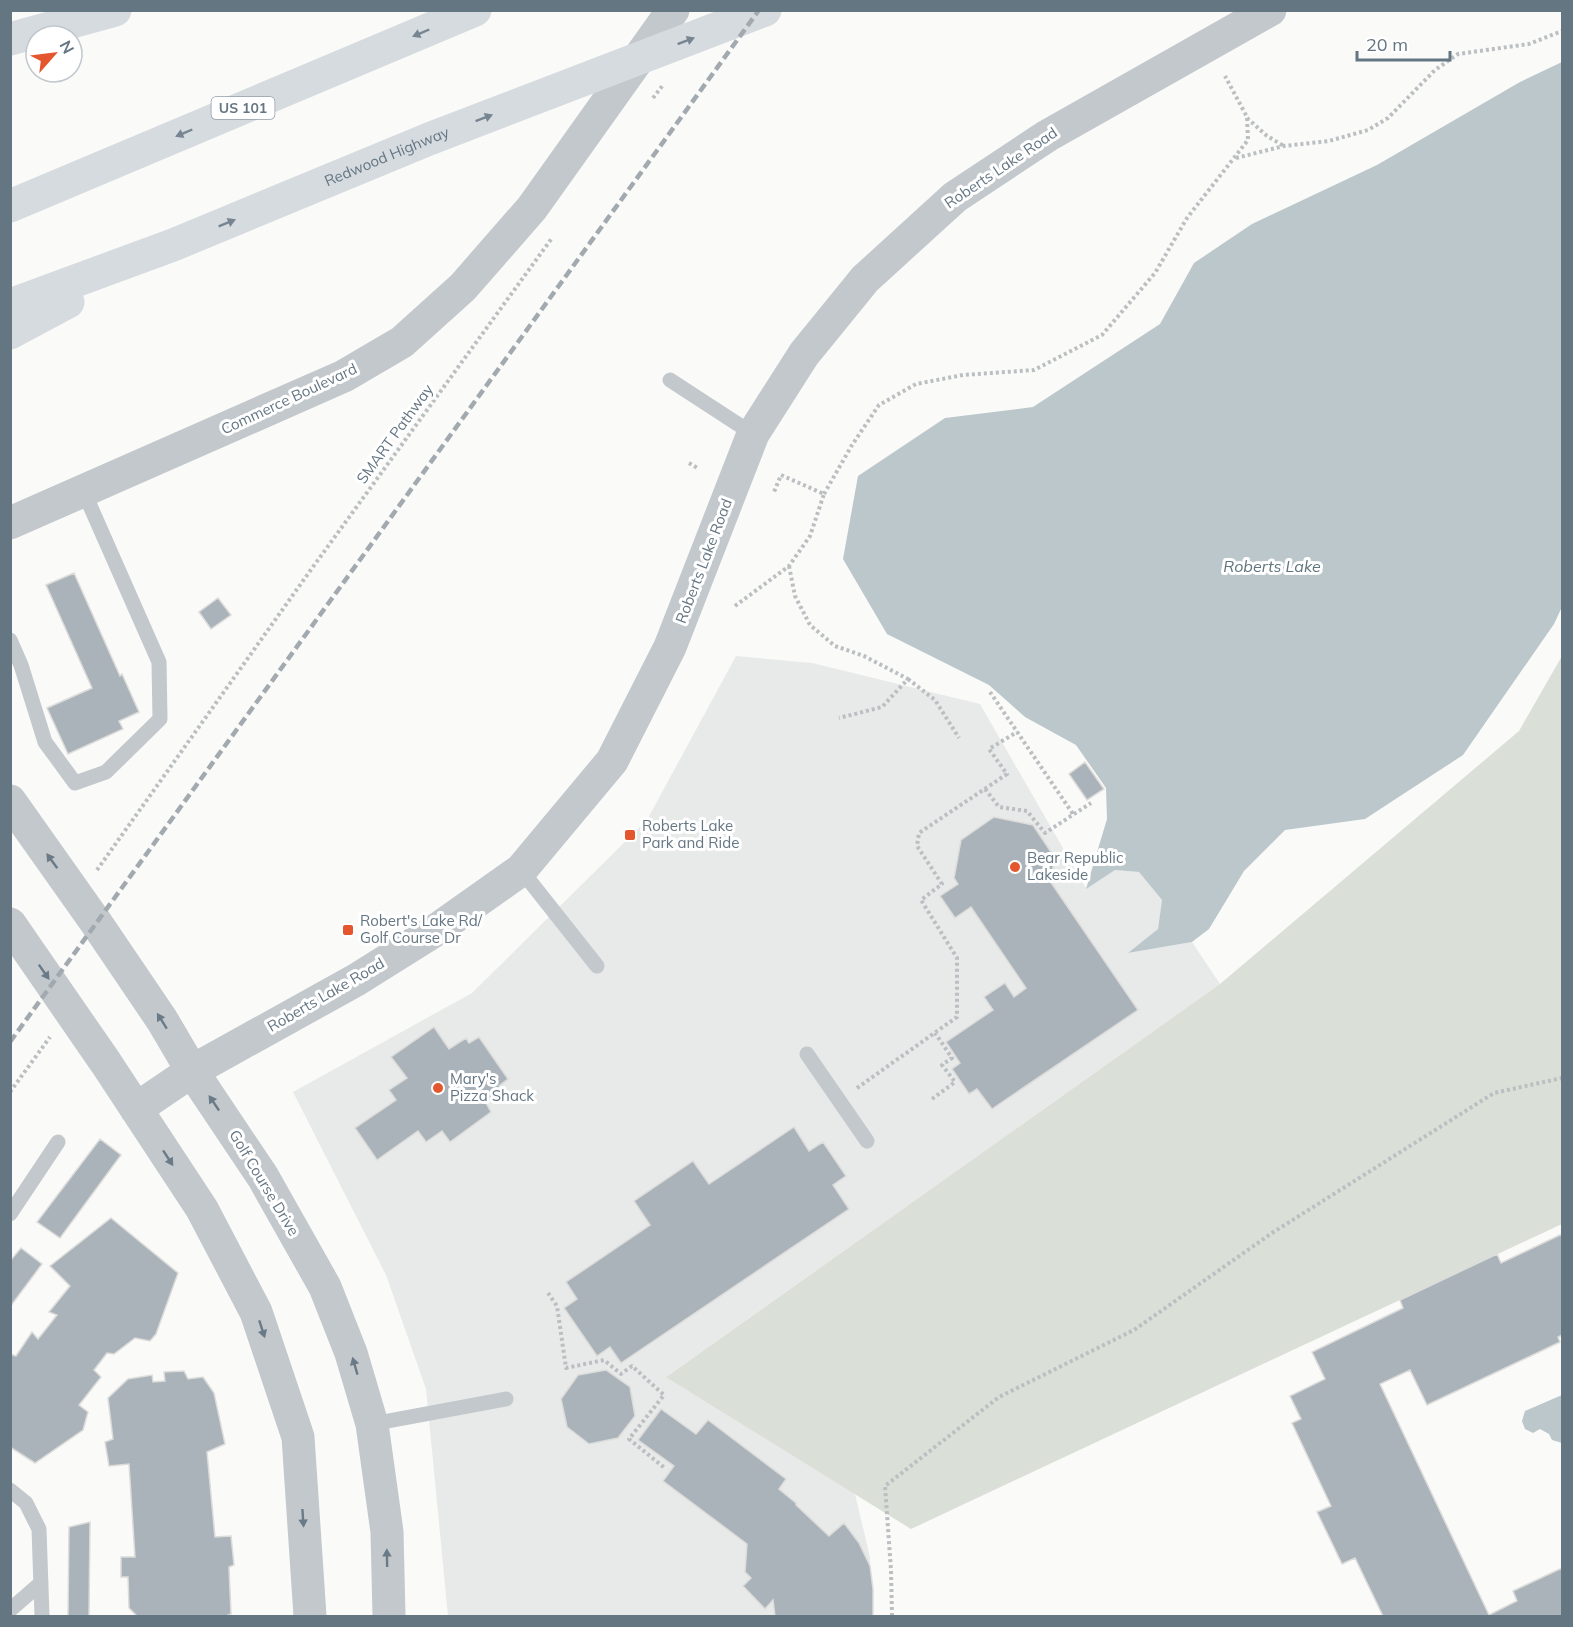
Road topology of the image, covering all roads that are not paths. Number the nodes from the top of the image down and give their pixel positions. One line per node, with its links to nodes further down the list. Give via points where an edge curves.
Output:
1 (115, 10): 6 (highway)
2 (475, 10): 7 (highway, US 101, one-way to 7)
3 (673, 10): 13 (street, Commerce Boulevard, via 532,208 463,287 402,342 344,376)
4 (765, 10): 8 (highway, Redwood Highway, one-way to 4, via 429,139)
5 (1270, 10): 12 (street, Roberts Lake Road, via 1047,135 955,198 865,279 804,354)
6 (10, 39)
7 (10, 206)
8 (173, 245): 9 (highway, Redwood Highway); 10 (highway)
9 (10, 305)
10 (10, 333)
11 (670, 380): 12 (lane)
12 (753, 434): 18 (street, Roberts Lake Road, via 670,647 612,761)
13 (84, 492): 14 (street, Commerce Boulevard); 16 (lane, via 159,662 160,720 106,772 75,783 45,742)
14 (10, 523)
15 (10, 640): 16 (lane)
16 (16, 668)
17 (10, 801): 22 (street, Golf Course Drive, one-way to 17, via 162,1020)
18 (521, 870): 20 (lane); 22 (street, Roberts Lake Road, via 356,980)
19 (10, 924): 23 (street, one-way to 23)
20 (597, 966)
21 (807, 1054): 24 (lane)
22 (192, 1071): 23 (street, Roberts Lake Road); 28 (street, Golf Course Drive, one-way to 22, via 351,1353 325,1287 263,1177)
23 (136, 1109): 33 (street, one-way to 33, via 202,1209 256,1312 298,1437)
24 (867, 1141)
25 (58, 1142): 26 (lane)
26 (10, 1214)
27 (506, 1400): 28 (lane)
28 (372, 1424): 34 (street, Golf Course Drive, one-way to 28, via 387,1532)
29 (10, 1490): 30 (lane, via 26,1503 39,1529)
30 (41, 1582): 31 (lane); 32 (lane)
31 (10, 1610)
32 (42, 1617)
33 (310, 1617)
34 (388, 1617)

